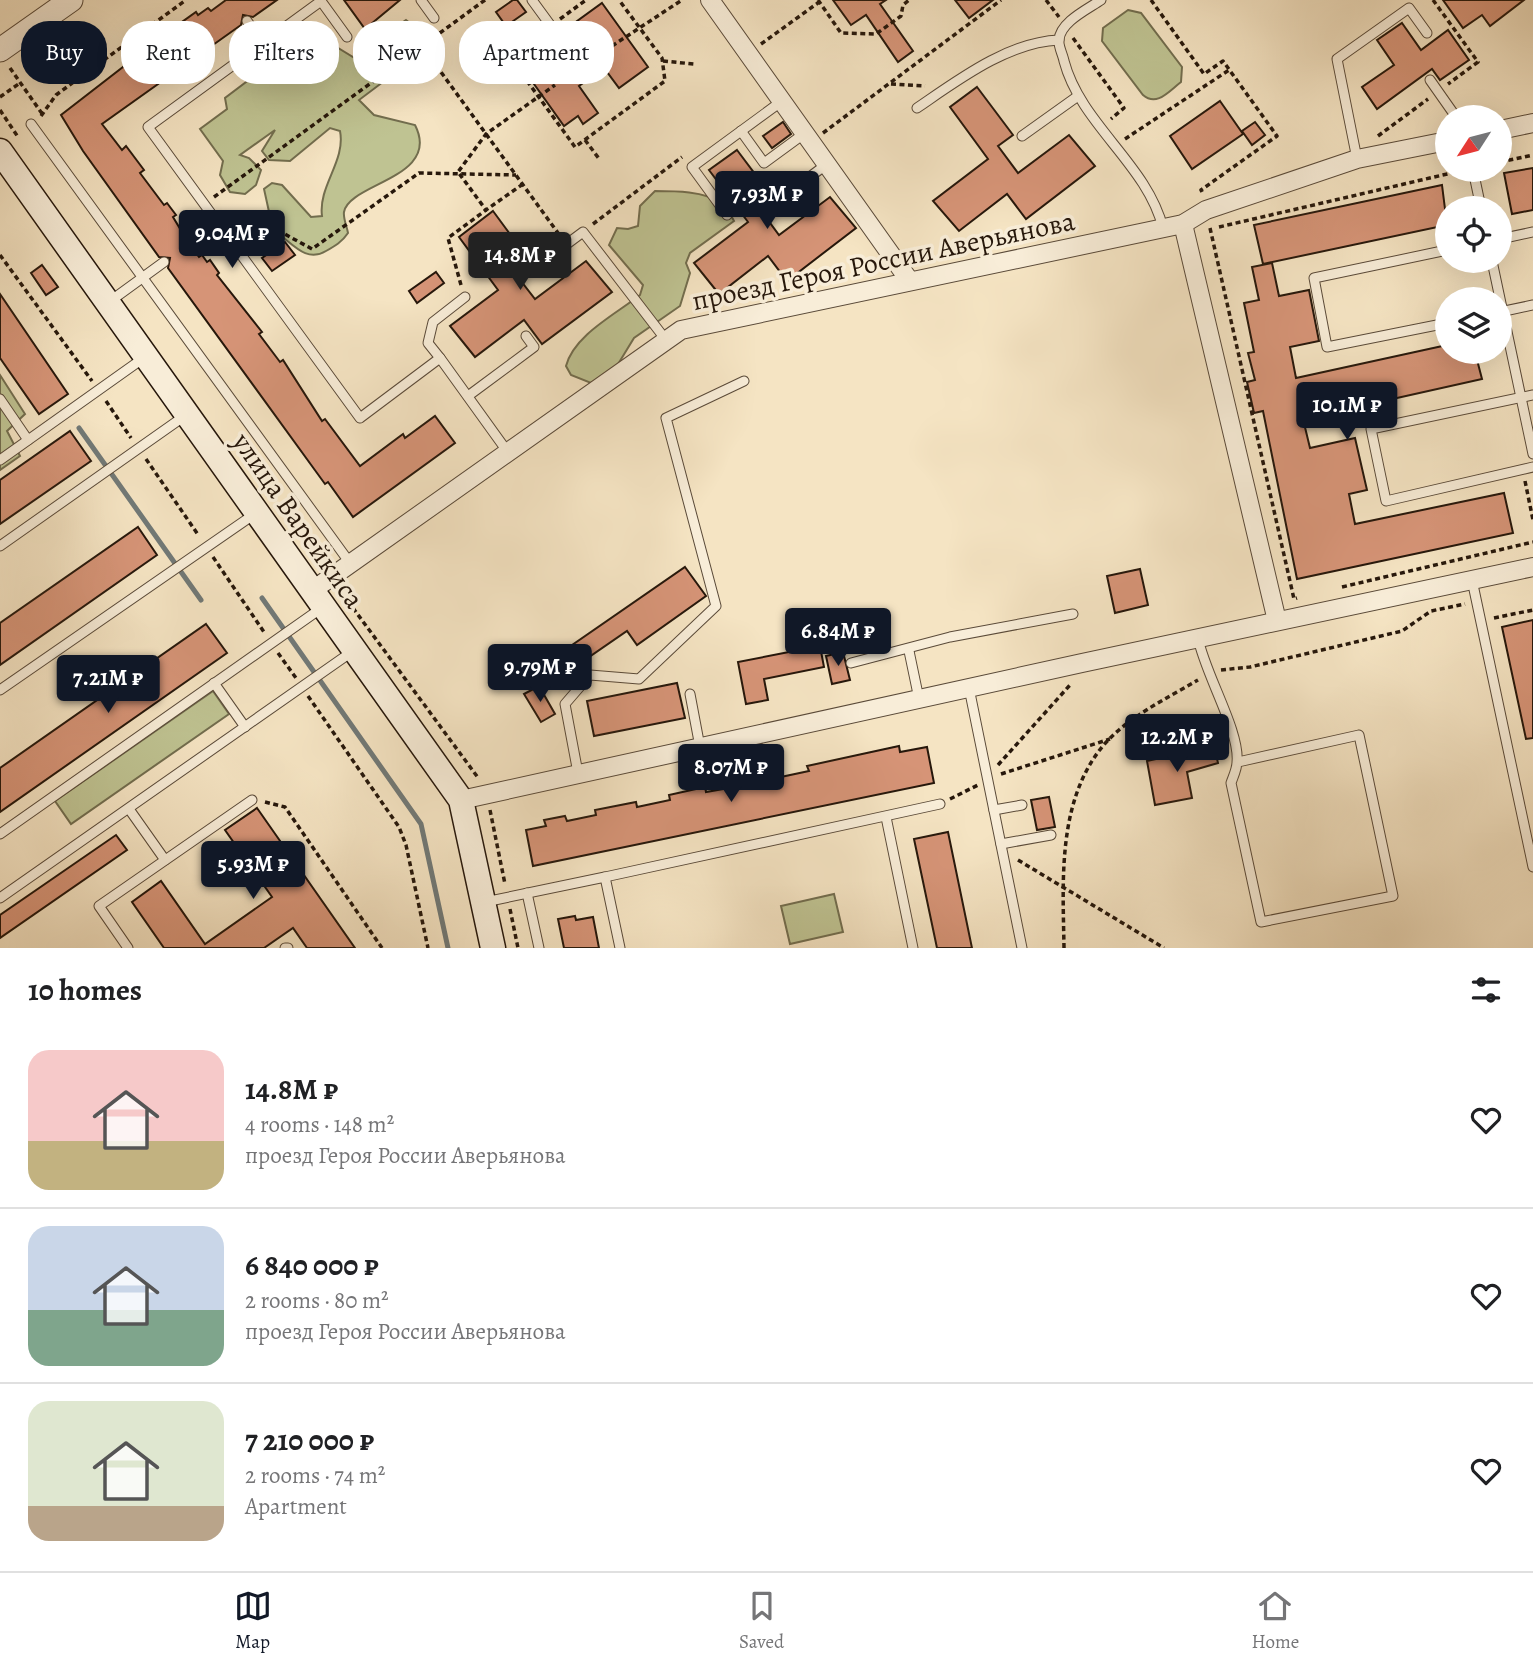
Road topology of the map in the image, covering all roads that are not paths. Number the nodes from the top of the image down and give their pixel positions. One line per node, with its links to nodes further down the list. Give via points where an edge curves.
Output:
1 (71, 0): 14 (street)
2 (421, 0): 6 (lane)
3 (532, 0): 9 (lane)
4 (710, 0): 18 (street)
5 (1101, 0): 13 (lane, via 1065,26)
6 (434, 18)
7 (293, 21): 8 (lane, via 321,1)
8 (335, 21)
9 (547, 21)
10 (339, 26): 12 (lane)
11 (1427, 33): 29 (lane, via 1409,8 1337,60)
12 (347, 37)
13 (1059, 40): 17 (lane); 20 (lane, via 1043,40 1010,52)
14 (3, 56)
15 (229, 67): 33 (lane, via 148,127)
16 (1430, 80): 19 (lane)
17 (1078, 96): 25 (lane); 35 (lane, via 1150,196)
18 (782, 101): 24 (lane); 26 (street)
19 (1447, 105)
20 (917, 108)
21 (1533, 123): 23 (street)
22 (31, 124): 42 (lane)
23 (1512, 127)
24 (741, 131): 26 (lane, via 764,163); 32 (lane, via 692,167)
25 (1022, 136)
26 (808, 137): 30 (street)
27 (1435, 143): 29 (street, проезд Героя России Аверьянова)
28 (0, 151): 45 (main road, улица Варейкиса)
29 (1357, 159): 34 (street, проезд Героя России Аверьянова, via 1206,210)
30 (827, 164): 31 (lane); 43 (street)
31 (783, 197)
32 (727, 215)
33 (218, 223): 38 (lane); 52 (lane, via 360,418)
34 (1183, 224): 35 (street, проезд Героя России Аверьянова); 72 (street)
35 (1163, 228): 43 (street, проезд Героя России Аверьянова)
36 (1533, 232): 37 (lane)
37 (1512, 236)
38 (189, 243)
39 (1435, 253): 48 (lane, via 1314,278 1327,347)
40 (164, 262): 42 (lane)
41 (540, 264): 50 (lane, via 583,232)
42 (143, 277): 45 (lane); 67 (lane)
43 (909, 280): 50 (street, проезд Героя России Аверьянова, via 681,330)
44 (465, 297): 52 (lane, via 433,321 428,343)
45 (108, 303): 51 (main road, улица Варейкиса)
46 (1533, 305): 47 (lane)
47 (1512, 310)
48 (1435, 325)
49 (526, 336): 56 (lane, via 534,347)
50 (666, 340): 61 (street, проезд Героя России Аверьянова)
51 (146, 356): 59 (main road, улица Варейкиса); 60 (lane)
52 (440, 358): 56 (lane)
53 (1512, 359): 57 (lane)
54 (744, 381): 87 (lane, via 666,418 716,606 639,679 590,675 565,704)
55 (1533, 394): 57 (lane)
56 (468, 396): 61 (lane)
57 (1521, 397): 62 (lane); 64 (lane, via 1371,429 1387,501)
58 (0, 399): 60 (lane)
59 (188, 414): 65 (main road, улица Варейкиса); 66 (lane)
60 (28, 440): 63 (lane)
61 (507, 451): 67 (street, проезд Героя России Аверьянова)
62 (1533, 454)
63 (0, 460)
64 (1533, 467)
65 (257, 512): 70 (main road, улица Варейкиса); 79 (lane)
66 (0, 546)
67 (349, 563): 70 (street, проезд Героя России Аверьянова)
68 (1533, 568): 69 (street)
69 (1472, 580): 72 (street); 99 (lane)
70 (318, 598): 74 (main road, улица Варейкиса); 77 (lane, via 271,643)
71 (1073, 614): 75 (lane, via 950,637)
72 (1277, 621): 73 (street)
73 (1198, 638): 78 (street); 83 (lane)
74 (355, 650): 82 (lane); 89 (main road, улица Варейкиса)
75 (909, 650): 76 (lane); 81 (lane)
76 (850, 663)
77 (214, 683): 82 (lane); 95 (lane)
78 (969, 688): 81 (street); 93 (lane)
79 (0, 690)
80 (690, 694): 84 (lane)
81 (919, 699): 84 (street)
82 (245, 727): 92 (lane)
83 (1230, 730): 85 (lane); 86 (lane)
84 (700, 747): 87 (street)
85 (1148, 748)
86 (1238, 762): 86 (lane, via 1231,783 1261,922 1393,896 1359,735)
87 (578, 773): 89 (street)
88 (252, 800): 98 (lane)
89 (461, 800): 103 (main road, улица Варейкиса)
90 (940, 804): 94 (lane)
91 (1022, 805): 93 (lane)
92 (129, 808): 98 (lane); 102 (lane)
93 (994, 810): 97 (lane)
94 (886, 817): 100 (lane); 108 (lane)
95 (0, 834)
96 (1051, 835): 97 (lane)
97 (1001, 847): 109 (lane)
98 (165, 860): 104 (lane, via 99,906)
99 (1533, 867)
100 (605, 877): 101 (lane); 107 (lane)
101 (527, 893): 103 (lane); 106 (lane)
102 (0, 897)
103 (484, 902): 105 (main road, улица Варейкиса)
104 (128, 948)
105 (493, 948)
106 (539, 948)
107 (620, 948)
108 (913, 948)
109 (1022, 948)

